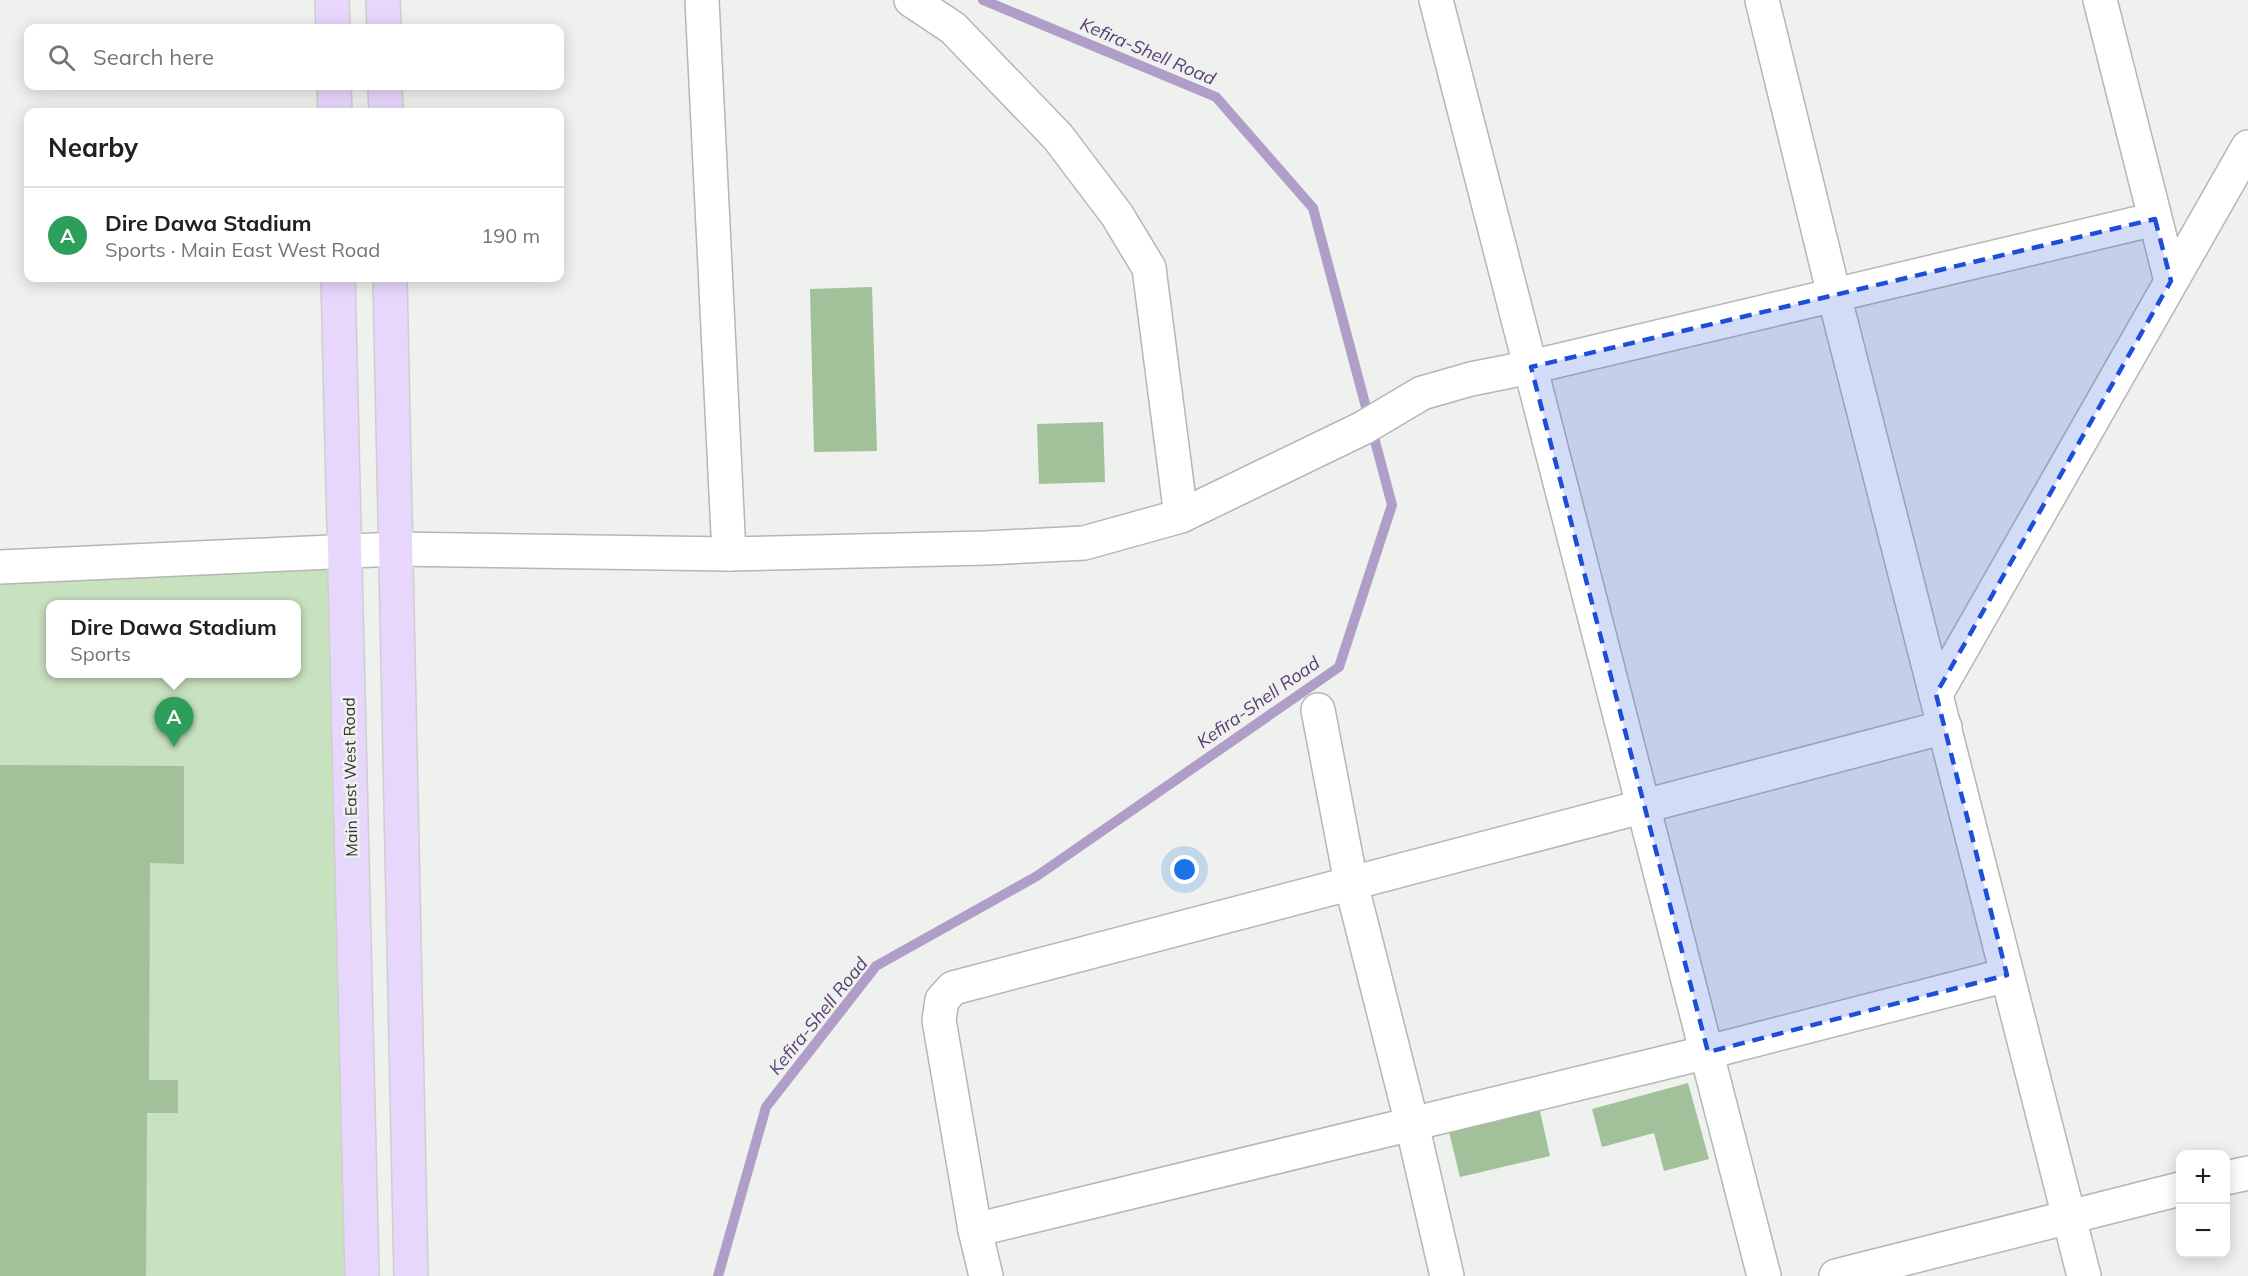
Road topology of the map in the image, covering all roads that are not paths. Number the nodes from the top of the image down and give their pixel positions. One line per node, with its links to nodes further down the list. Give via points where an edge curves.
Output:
1 (332, 0): 8 (main road)
2 (383, 0): 9 (main road)
3 (702, 0): 24 (street)
4 (911, 0): 21 (street, via 953,28 1058,137 1117,215 1149,268)
5 (1436, 0): 20 (street)
6 (1762, 0): 19 (street)
7 (2100, 0): 15 (street)
8 (333, 24)
9 (384, 24)
10 (334, 90): 12 (main road)
11 (385, 90): 13 (main road)
12 (335, 108)
13 (386, 108)
14 (2248, 147): 16 (street)
15 (2155, 219): 16 (street); 19 (street)
16 (2171, 281): 26 (street)
17 (338, 282): 23 (main road, Main East West Road)
18 (390, 282): 22 (main road)
19 (1834, 295): 20 (street); 26 (street)
20 (1531, 368): 21 (street, via 1422,393 1363,428); 29 (street)
21 (1181, 516): 24 (street, via 1084,543)
22 (396, 549): 23 (street); 24 (street); 32 (main road)
23 (344, 552): 25 (street); 31 (main road, Main East West Road)
24 (729, 554)
25 (0, 567)
26 (1936, 694): 28 (street)
27 (1318, 710): 30 (street)
28 (1944, 727): 29 (street); 33 (street)
29 (1643, 806): 30 (street); 34 (street)
30 (1351, 884): 35 (street); 40 (street, via 953,988 942,1000 939,1020)
31 (353, 926): 32 (main road); 41 (main road, Main East West Road)
32 (403, 927): 42 (main road)
33 (2007, 975): 34 (street); 39 (street)
34 (1708, 1052): 35 (street); 45 (street)
35 (1412, 1125): 40 (street); 44 (street)
36 (2248, 1173): 37 (street)
37 (2230, 1177)
38 (2176, 1190): 39 (street)
39 (2069, 1216): 46 (street); 47 (street)
40 (975, 1230): 43 (street)
41 (362, 1276)
42 (411, 1276)
43 (986, 1276)
44 (1447, 1276)
45 (1764, 1276)
46 (1836, 1276)
47 (2084, 1276)

